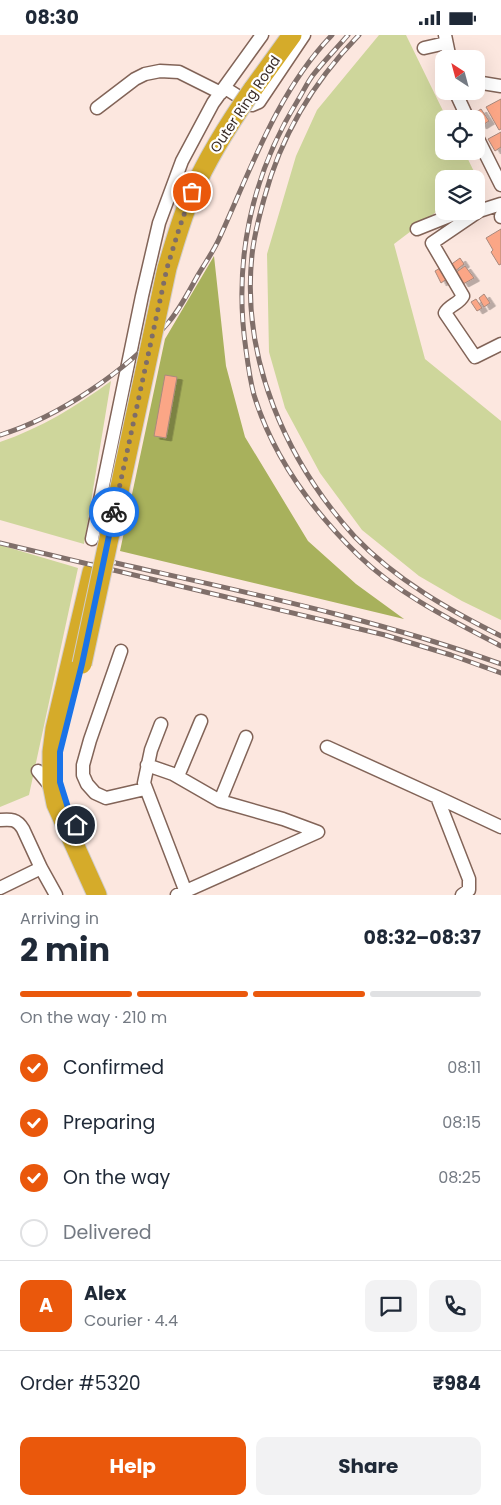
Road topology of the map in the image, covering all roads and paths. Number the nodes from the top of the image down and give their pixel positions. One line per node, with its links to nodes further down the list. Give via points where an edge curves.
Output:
1 (262, 35): 10 (street)
2 (283, 35): 9 (highway, Outer Ring Road)
3 (292, 35): 9 (highway, Outer Ring Road)
4 (304, 35): 10 (street, via 259,101 252,105)
5 (445, 39): 6 (street)
6 (424, 48)
7 (485, 83): 8 (street)
8 (501, 86)
9 (250, 87): 22 (highway, Outer Ring Road, bridge, via 209,157 176,237)
10 (223, 90): 11 (street, via 179,72 160,71 135,79); 20 (street, via 182,161 159,223)
11 (96, 108)
12 (485, 153): 13 (street)
13 (501, 185)
14 (501, 204): 15 (street)
15 (485, 209)
16 (440, 220): 18 (street)
17 (466, 220): 19 (street, via 432,243 463,296 445,313 475,357)
18 (417, 229)
19 (501, 345)
20 (92, 539)
21 (121, 651): 30 (street, via 90,740 83,775 95,793 106,798)
22 (77, 663): 31 (highway, Outer Ring Road, via 55,729); 41 (highway, Outer Ring Road, via 60,752 60,782 69,811)
23 (201, 721): 29 (street)
24 (161, 725): 27 (street)
25 (246, 737): 33 (street)
26 (327, 747): 32 (street)
27 (147, 765): 29 (street); 30 (street)
28 (38, 771): 31 (street)
29 (178, 777): 33 (street)
30 (145, 789): 38 (street)
31 (53, 791): 40 (highway, Outer Ring Road)
32 (437, 797): 35 (street); 42 (street, via 470,879 469,889)
33 (220, 801): 38 (street, via 318,832)
34 (0, 820): 36 (street, via 12,819 19,823)
35 (501, 827)
36 (41, 868): 37 (street); 39 (street)
37 (0, 887)
38 (183, 894)
39 (56, 895)
40 (97, 895)
41 (110, 895)
42 (462, 895)

